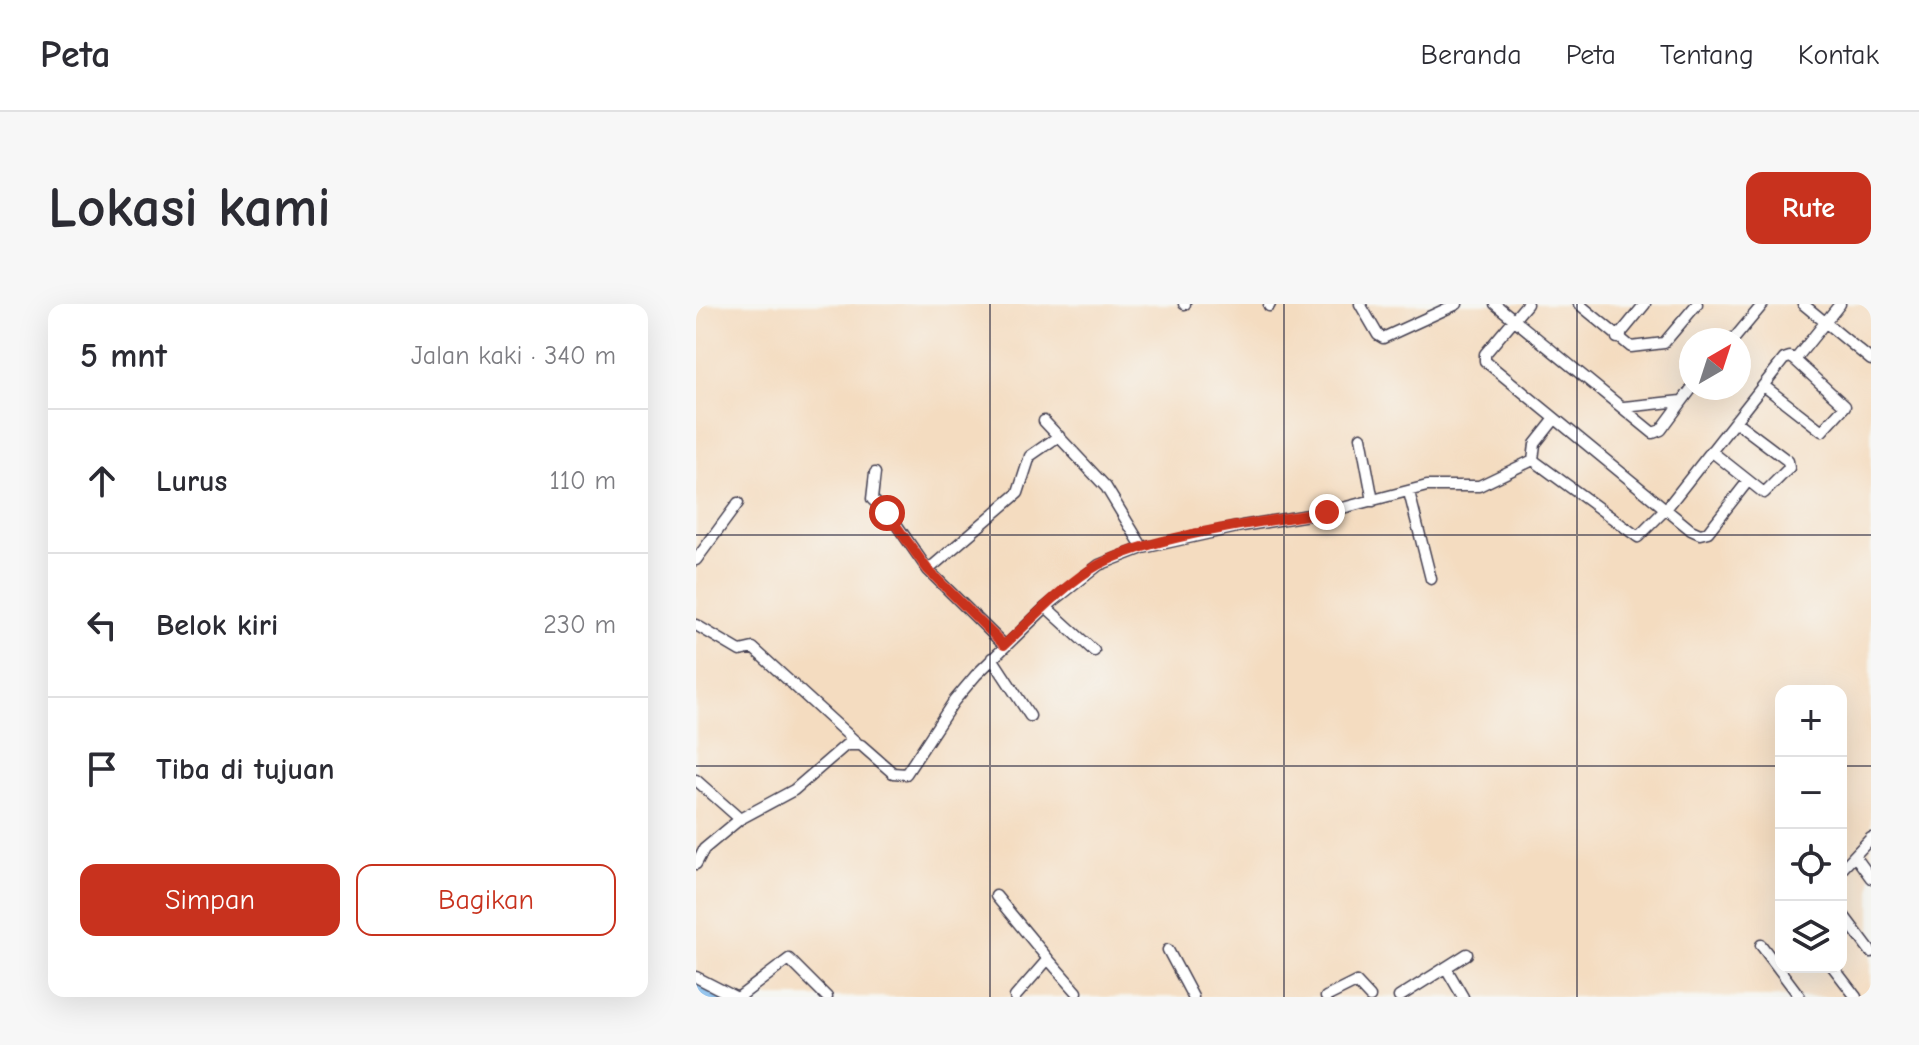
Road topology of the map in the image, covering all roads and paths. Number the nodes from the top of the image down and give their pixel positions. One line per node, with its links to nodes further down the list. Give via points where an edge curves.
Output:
1 (1360, 304): 2 (street, via 1383,338)
2 (1457, 304)
3 (1495, 304): 11 (street)
4 (1527, 304): 11 (street)
5 (1645, 304): 14 (street)
6 (1697, 304): 14 (street, via 1664,343 1631,347)
7 (1763, 304): 13 (street)
8 (1803, 304): 12 (street)
9 (1840, 304): 12 (street)
10 (1586, 306): 14 (street)
11 (1515, 319): 19 (street); 20 (street, via 1484,359)
12 (1825, 322): 15 (street); 16 (street)
13 (1743, 328)
14 (1617, 338)
15 (1795, 360): 17 (street, via 1784,359); 17 (street, via 1845,403 1826,430 1820,431)
16 (1871, 360)
17 (1764, 386): 22 (street)
18 (1681, 401): 19 (street); 19 (street, via 1657,433)
19 (1624, 407)
20 (1554, 420): 26 (street, via 1535,444); 32 (street)
21 (1044, 421): 23 (street)
22 (1735, 421): 25 (street); 28 (street, via 1789,463 1767,493)
23 (1059, 436): 33 (street, via 1106,487); 35 (street, via 1030,456 1018,493)
24 (1361, 437): 30 (street)
25 (1711, 451): 28 (street); 32 (street)
26 (1533, 460): 29 (street, via 1479,486 1443,484); 32 (street, via 1636,537)
27 (875, 473): 35 (street, via 872,499)
28 (1748, 481): 32 (street, via 1703,534)
29 (1409, 492): 30 (street); 36 (street)
30 (1373, 501): 33 (street)
31 (738, 503): 34 (street)
32 (1666, 509)
33 (1143, 548): 37 (street, via 1099,565)
34 (696, 560)
35 (928, 570): 39 (street)
36 (1431, 579)
37 (1046, 607): 39 (street); 40 (street)
38 (696, 625): 43 (street, via 740,651 753,648)
39 (1004, 645): 41 (street)
40 (1094, 651)
41 (992, 658): 42 (street); 43 (street, via 954,701 906,774 893,773)
42 (1030, 716)
43 (857, 743): 45 (street, via 837,752 794,790)
44 (696, 780): 45 (street)
45 (740, 819): 48 (street, via 704,849)
46 (1871, 838): 47 (street)
47 (1855, 856): 49 (street); 50 (street)
48 (696, 864)
49 (1847, 864)
50 (1871, 878)
51 (996, 896): 57 (street)
52 (1847, 920): 55 (street)
53 (1761, 945): 70 (street)
54 (1168, 950): 65 (street)
55 (1871, 952)
56 (1467, 954): 58 (street)
57 (1048, 959): 61 (street); 64 (street)
58 (1446, 968): 68 (street); 69 (street)
59 (1838, 973): 71 (street)
60 (696, 977): 62 (street)
61 (1077, 992)
62 (737, 997): 63 (street, via 789,959)
63 (827, 997)
64 (1016, 997)
65 (1193, 997)
66 (1326, 997): 67 (street, via 1356,982)
67 (1370, 997)
68 (1399, 997)
69 (1463, 997)
70 (1800, 997)
71 (1856, 997)

